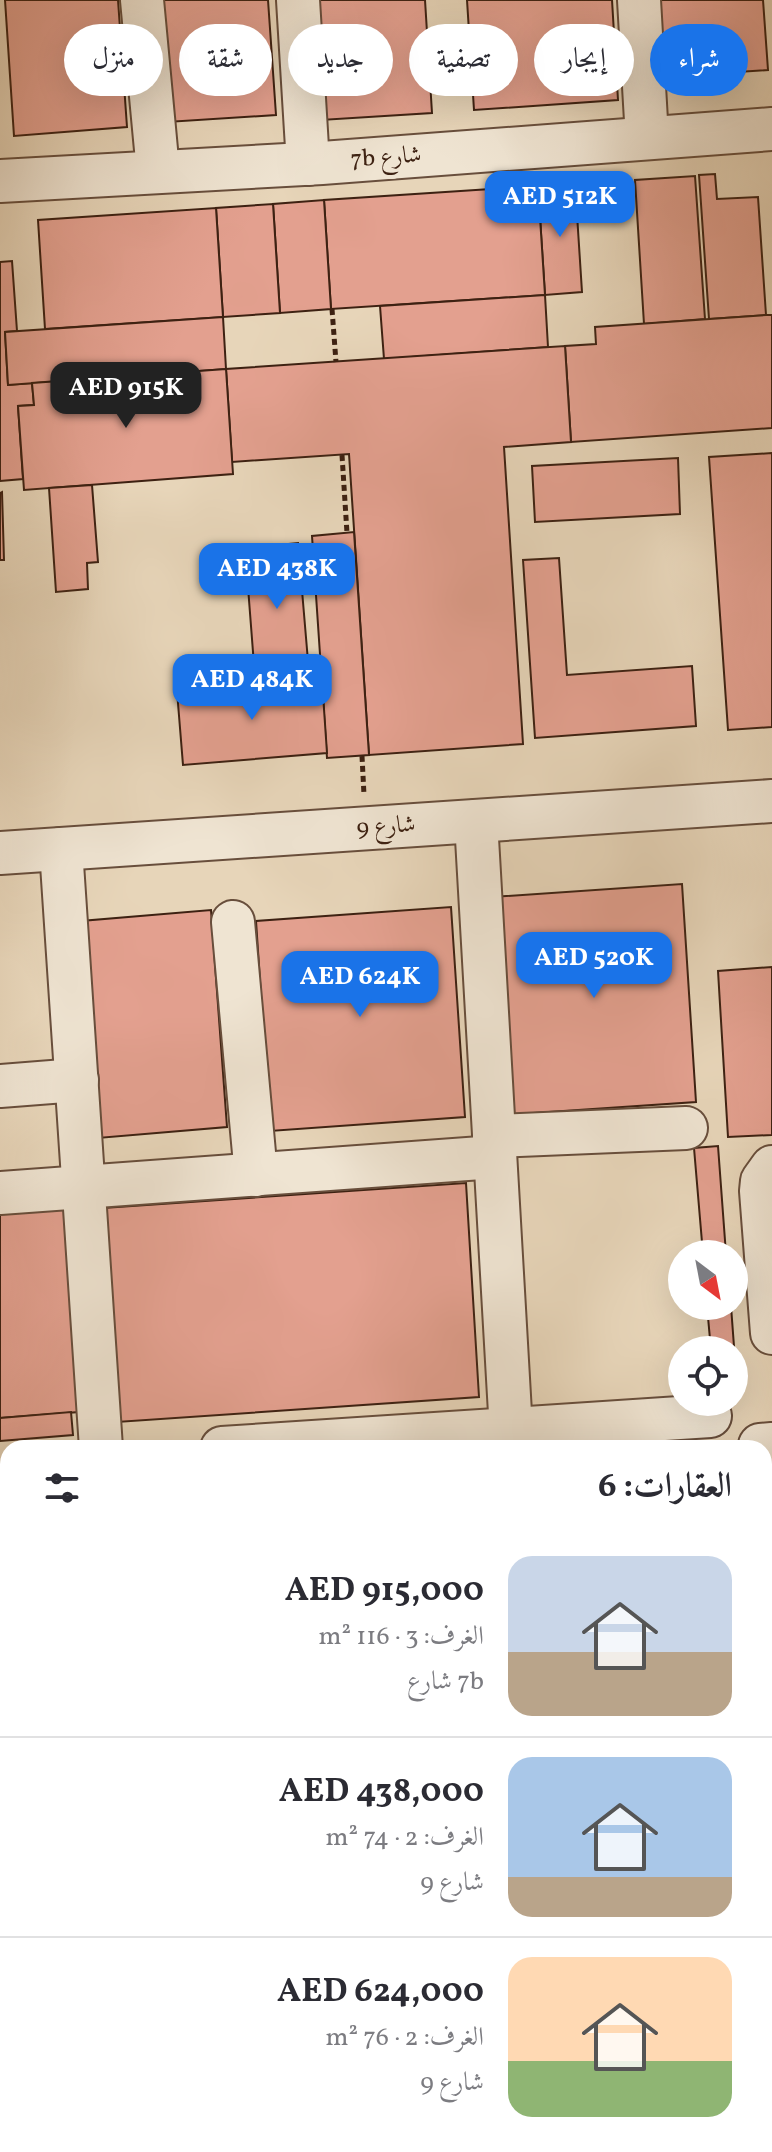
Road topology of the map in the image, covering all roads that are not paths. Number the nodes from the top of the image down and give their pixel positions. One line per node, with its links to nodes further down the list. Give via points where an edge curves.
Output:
1 (142, 0): 7 (street)
2 (298, 0): 6 (street)
3 (639, 0): 5 (street)
4 (772, 129): 5 (street, 7b شارع)
5 (647, 138): 6 (street, 7b شارع)
6 (308, 164): 7 (street, 7b شارع)
7 (158, 171): 8 (street, 7b شارع)
8 (0, 181)
9 (772, 801): 10 (street, شارع 9)
10 (476, 821): 11 (street, شارع 9); 17 (street)
11 (61, 849): 12 (street, شارع 9); 14 (street)
12 (0, 853)
13 (233, 922): 19 (street)
14 (77, 1080): 15 (street); 20 (street)
15 (0, 1086)
16 (686, 1128): 17 (street)
17 (494, 1146): 19 (street); 24 (street)
18 (772, 1167): 22 (street, via 761,1191)
19 (256, 1175): 20 (street)
20 (84, 1187): 21 (street); 25 (street)
21 (0, 1193)
22 (772, 1333)
23 (710, 1416): 24 (street)
24 (512, 1438): 26 (street)
25 (100, 1440)
26 (453, 1440)

